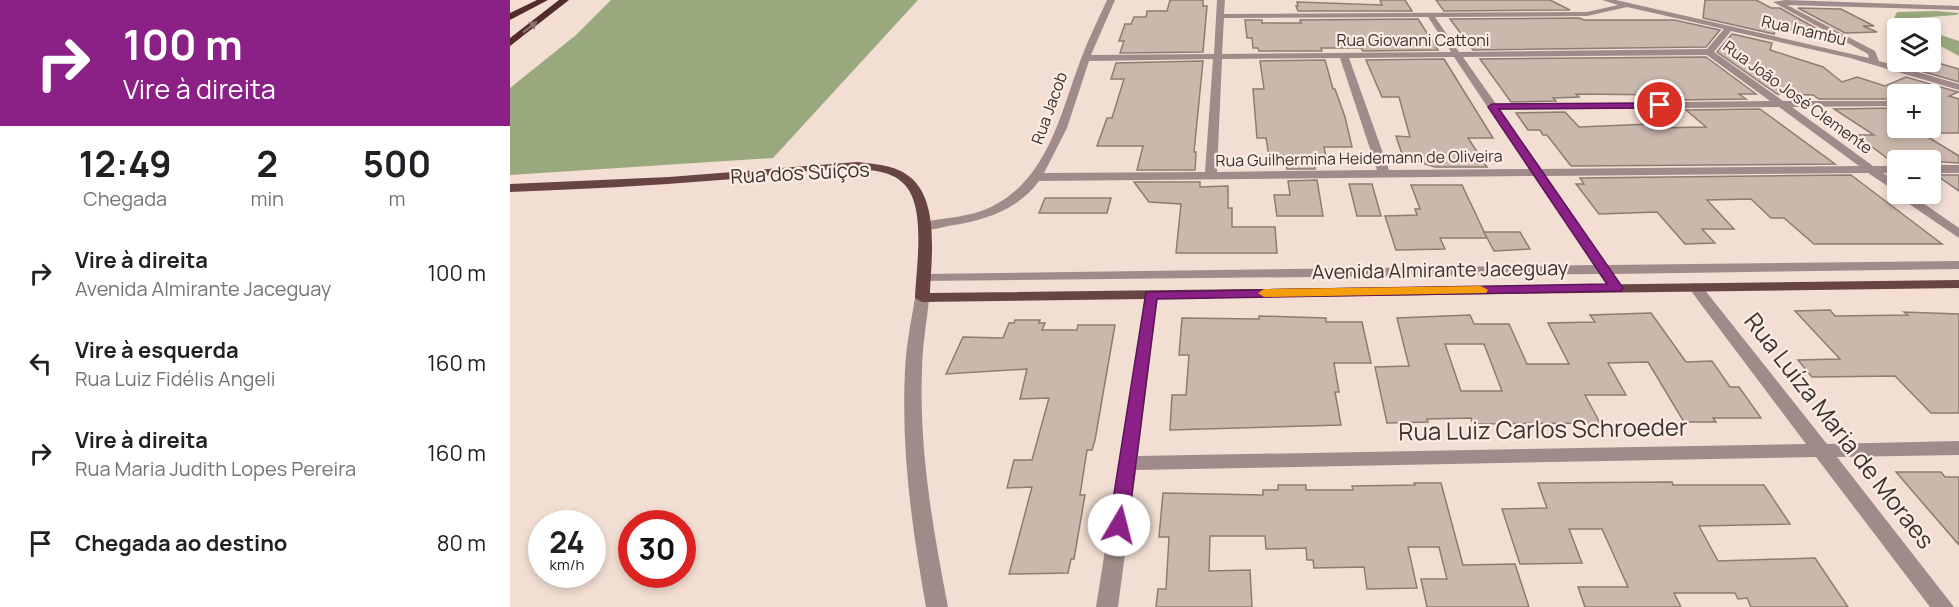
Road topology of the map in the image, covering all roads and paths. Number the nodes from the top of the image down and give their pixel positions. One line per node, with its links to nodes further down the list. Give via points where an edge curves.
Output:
1 (544, 0): 14 (highway)
2 (550, 0): 16 (highway)
3 (565, 0): 17 (highway, one-way to 3)
4 (1111, 0): 22 (street, Rua Jacob)
5 (1221, 0): 13 (street)
6 (1606, 0): 9 (street, Rua Inambu)
7 (1929, 0): 10 (street)
8 (1775, 1): 10 (street); 23 (street, via 1872,53)
9 (1626, 4): 12 (street, via 1593,14); 15 (street, Rua Inambu)
10 (1947, 7): 11 (street)
11 (1959, 8)
12 (1430, 15): 13 (street, via 1365,11); 19 (street)
13 (1220, 16): 21 (street)
14 (510, 17)
15 (1729, 28): 18 (street); 23 (street, Rua Inambu)
16 (510, 30)
17 (510, 43)
18 (1708, 52): 19 (street, Rua Giovanni Cattoni); 26 (street, Rua João José Clemente)
19 (1457, 55): 20 (street, Rua Giovanni Cattoni); 27 (street)
20 (1344, 56): 21 (street, Rua Giovanni Cattoni); 33 (street)
21 (1218, 57): 22 (street, Rua Giovanni Cattoni); 34 (street)
22 (1086, 58): 35 (street, Rua Jacob, via 1060,134)
23 (1875, 62): 24 (street, Rua Inambu)
24 (1959, 87)
25 (1887, 103): 26 (street)
26 (1779, 104): 27 (street); 31 (street, Rua João José Clemente)
27 (1492, 107): 32 (street)
28 (1887, 169): 31 (street, Rua Guilhermina Heidemann de Oliveira)
29 (1941, 169): 30 (street)
30 (1959, 169)
31 (1870, 170): 32 (street, Rua Guilhermina Heidemann de Oliveira); 36 (street, Rua João José Clemente)
32 (1537, 173): 33 (street, Rua Guilhermina Heidemann de Oliveira); 42 (street)
33 (1384, 174): 34 (street, Rua Guilhermina Heidemann de Oliveira)
34 (1211, 176): 35 (street, Rua Guilhermina Heidemann de Oliveira)
35 (1036, 177): 39 (street, Rua Jacob, via 997,209)
36 (1887, 182)
37 (510, 188): 39 (main road, Rua dos Suíços, via 868,167 894,172 909,182)
38 (1918, 204): 40 (street)
39 (925, 226): 43 (main road, Rua dos Suíços)
40 (1959, 234)
41 (1959, 265): 42 (street, Avenida Almirante Jaceguay)
42 (1604, 270): 43 (street, Avenida Almirante Jaceguay); 46 (street)
43 (924, 278): 48 (main road, Rua dos Suíços)
44 (1959, 284): 45 (main road, Avenida Almirante Jaceguay)
45 (1695, 287): 46 (main road, Avenida Almirante Jaceguay); 50 (street, Rua Luíza Maria de Moraes)
46 (1616, 288): 47 (main road, Avenida Almirante Jaceguay)
47 (1151, 295): 48 (main road, Avenida Almirante Jaceguay); 51 (street)
48 (922, 298): 52 (street, Rua dos Suíços, via 912,411)
49 (1959, 448): 50 (street, Rua Luiz Carlos Schroeder)
50 (1822, 450): 51 (street, Rua Luiz Carlos Schroeder); 54 (street, Rua Luíza Maria de Moraes)
51 (1127, 464): 53 (street)
52 (937, 607)
53 (1107, 607)
54 (1943, 607)

